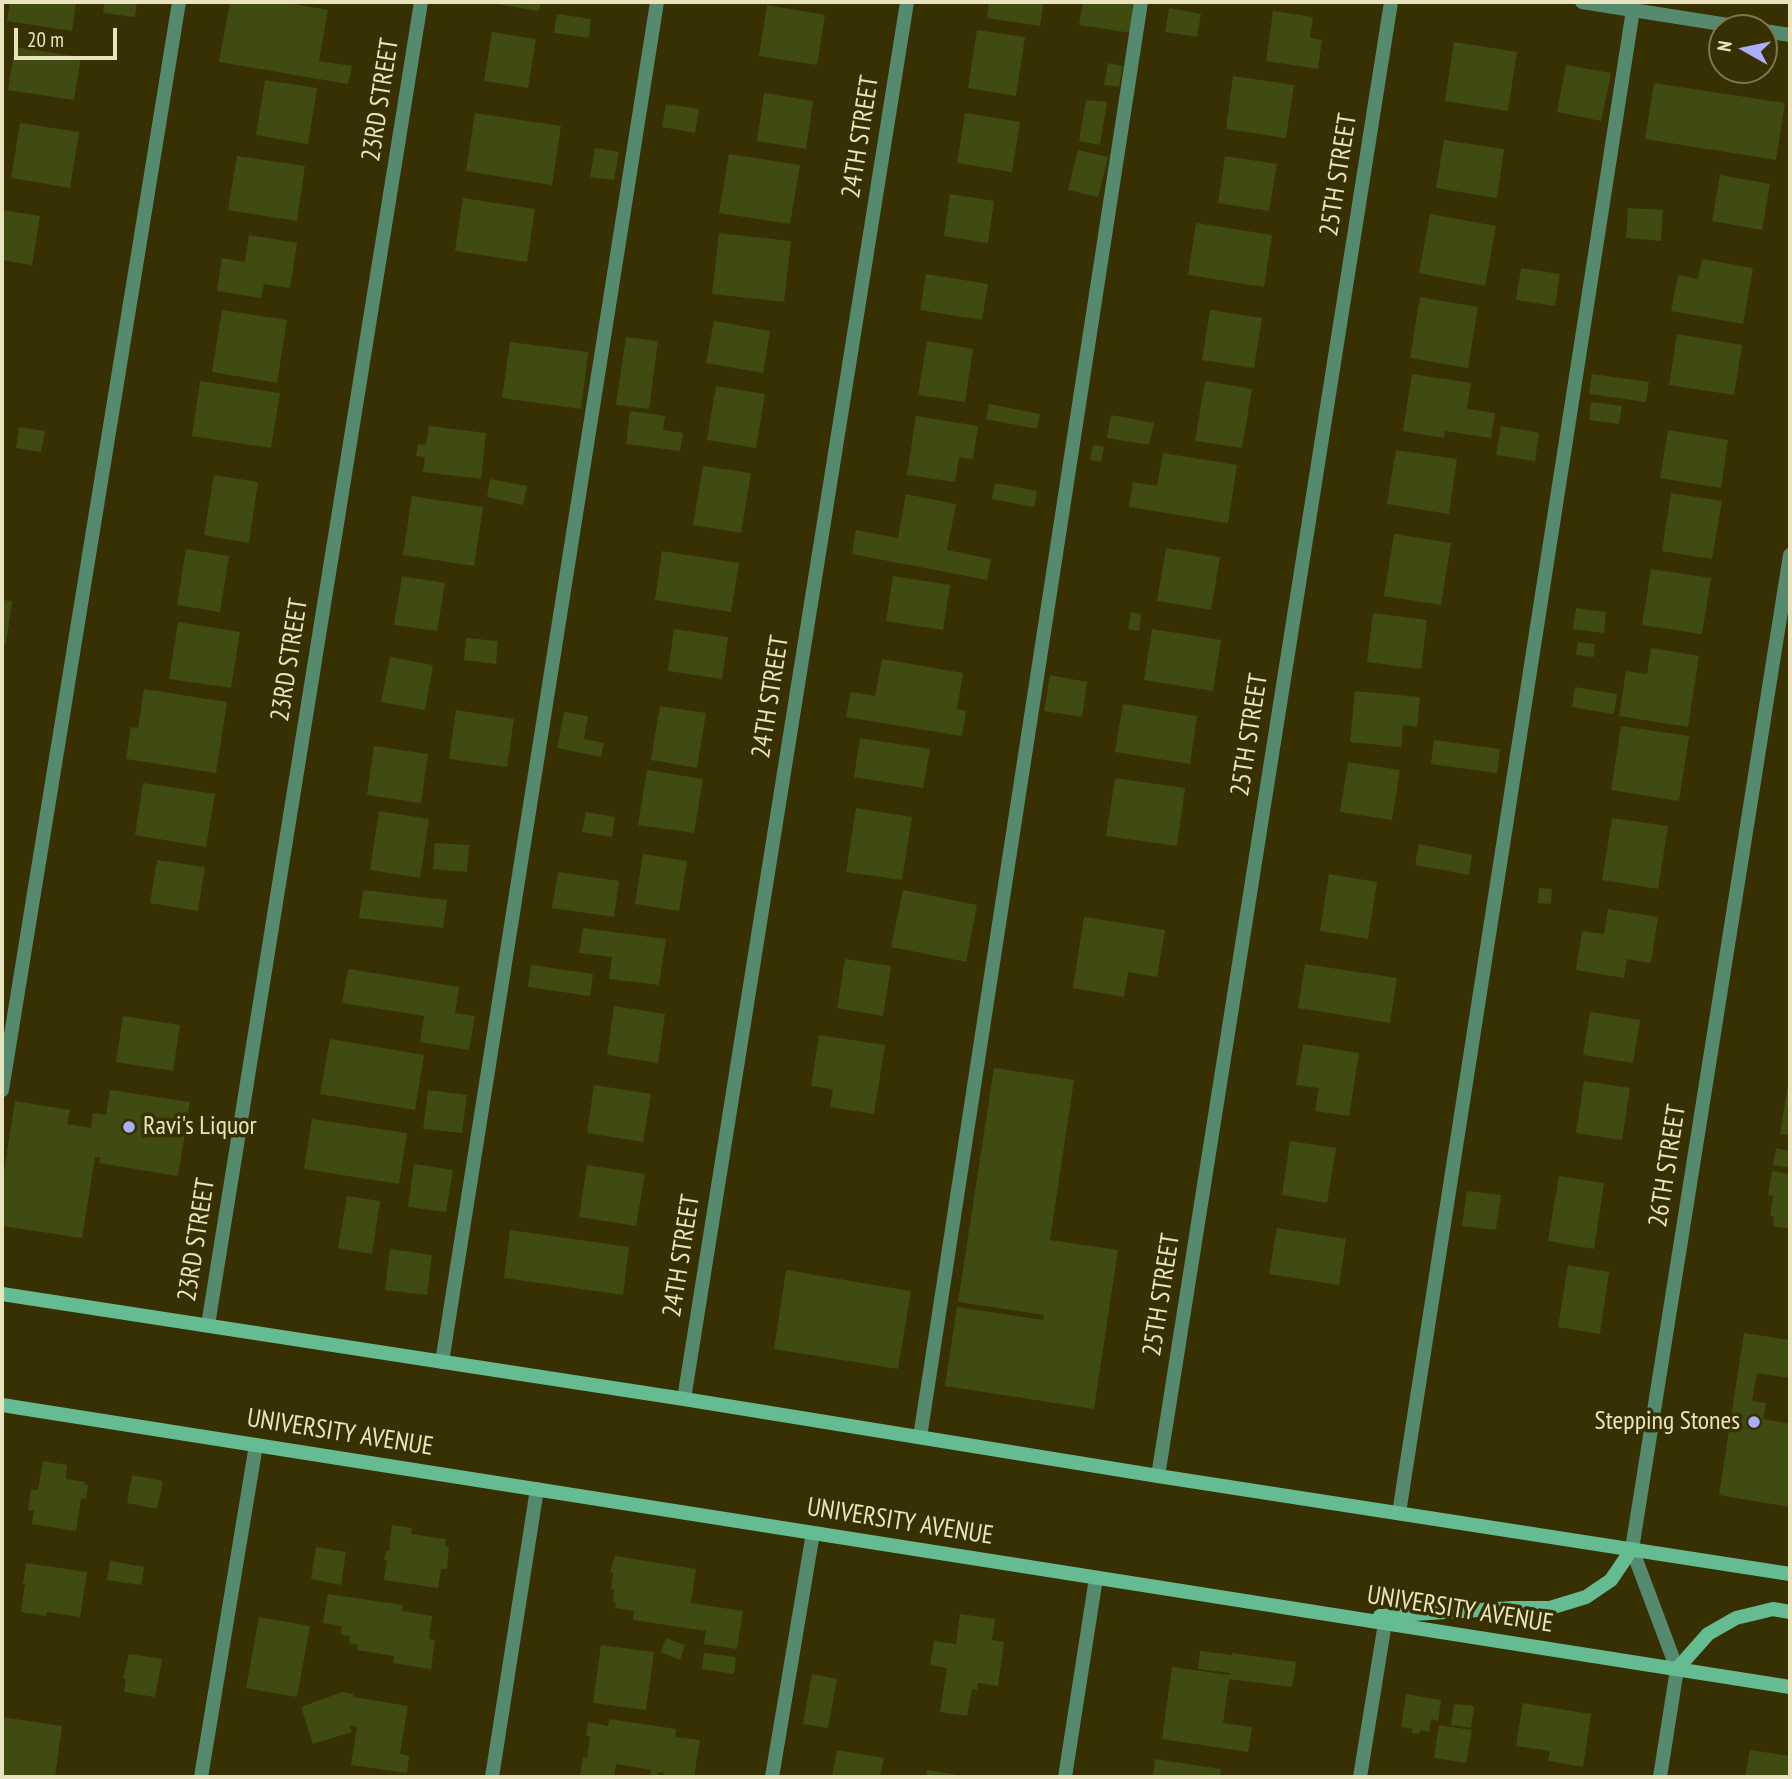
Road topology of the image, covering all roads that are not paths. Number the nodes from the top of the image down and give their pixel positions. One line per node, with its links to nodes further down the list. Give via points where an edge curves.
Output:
1 (180, 2): 12 (street)
2 (421, 2): 14 (street, 23RD STREET)
3 (657, 2): 15 (street)
4 (907, 2): 16 (street, 24TH STREET)
5 (1141, 2): 18 (street)
6 (1391, 2): 20 (street, 25TH STREET)
7 (1582, 2): 9 (street)
8 (1662, 8): 9 (street); 10 (street)
9 (1633, 10): 22 (street)
10 (1708, 19)
11 (1790, 555): 24 (street, 26TH STREET)
12 (2, 1090)
13 (2, 1294): 14 (main road)
14 (208, 1325): 15 (main road)
15 (442, 1362): 16 (main road)
16 (684, 1399): 18 (main road)
17 (2, 1405): 19 (main road, UNIVERSITY AVENUE)
18 (920, 1437): 20 (main road)
19 (256, 1445): 21 (main road, UNIVERSITY AVENUE); 32 (street)
20 (1158, 1476): 22 (main road)
21 (537, 1489): 23 (main road, UNIVERSITY AVENUE); 33 (street)
22 (1399, 1513): 24 (main road)
23 (813, 1533): 26 (main road, UNIVERSITY AVENUE); 34 (street)
24 (1632, 1549): 25 (main road); 28 (main road, via 1611,1580 1586,1597 1550,1608); 30 (street, 26TH STREET)
25 (1790, 1574)
26 (1096, 1578): 28 (main road, UNIVERSITY AVENUE); 35 (street)
27 (1790, 1612): 30 (main road, via 1773,1609 1736,1619 1708,1634)
28 (1354, 1618): 29 (main road, UNIVERSITY AVENUE)
29 (1385, 1623): 30 (main road, UNIVERSITY AVENUE); 36 (street)
30 (1677, 1669): 31 (main road, UNIVERSITY AVENUE); 37 (street, 26TH STREET)
31 (1790, 1687)
32 (201, 1777)
33 (492, 1777)
34 (772, 1777)
35 (1065, 1777)
36 (1360, 1777)
37 (1660, 1777)

